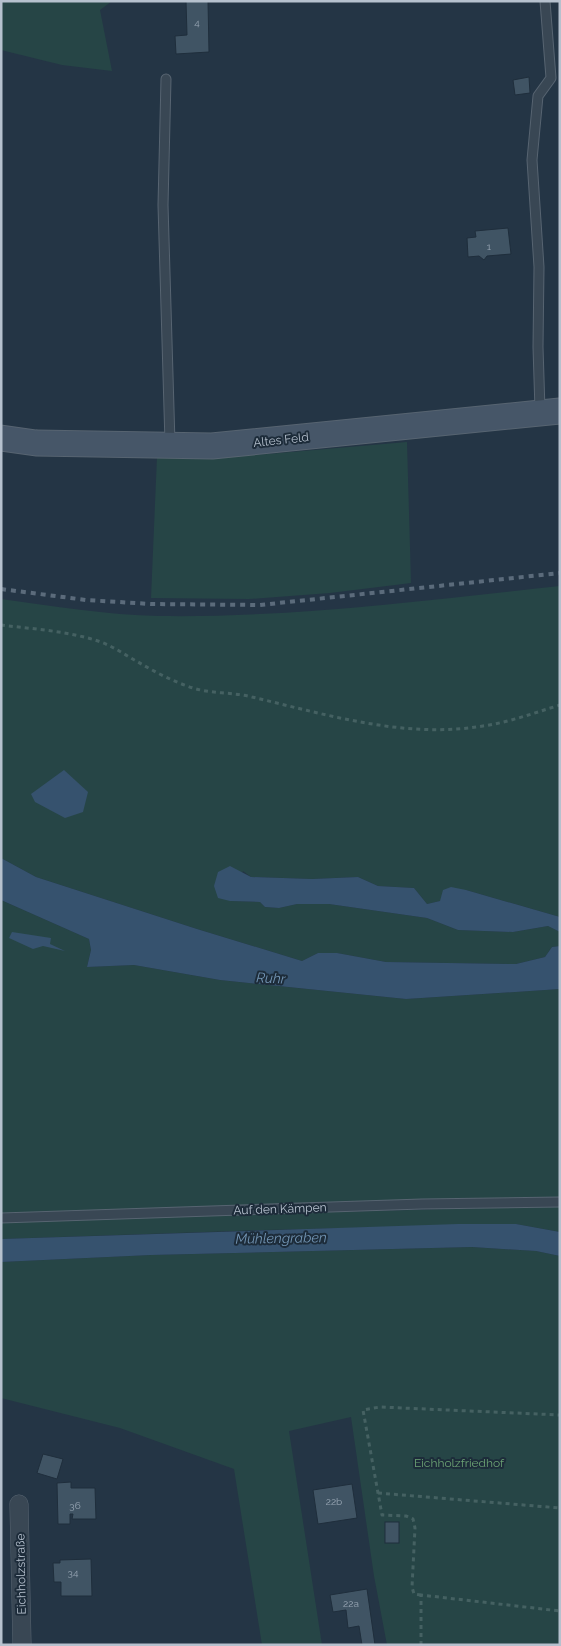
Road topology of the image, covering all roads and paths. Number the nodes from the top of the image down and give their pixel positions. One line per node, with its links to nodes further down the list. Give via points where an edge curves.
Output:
1 (546, 1): 3 (lane, via 551,78 538,96 532,160 538,267 538,347)
2 (166, 78): 5 (lane, via 163,205)
3 (550, 412): 5 (main road, Altes Feld, via 212,446)
4 (1, 438): 5 (main road, Altes Feld, via 36,443)
5 (170, 446)
6 (1, 625): 7 (path, via 98,641 159,674 195,689 250,696 368,724 448,730 517,719)
7 (560, 705)
8 (560, 1202): 9 (lane, Auf den Kämpen)
9 (1, 1218)
10 (560, 1415): 11 (path, via 380,1407 363,1410)
11 (378, 1493): 13 (path); 14 (path, via 382,1515 413,1519 412,1587 414,1594)
12 (19, 1504): 16 (street, Eichholzstraße)
13 (560, 1508)
14 (421, 1595): 15 (path); 17 (path)
15 (560, 1611)
16 (22, 1645)
17 (421, 1645)

